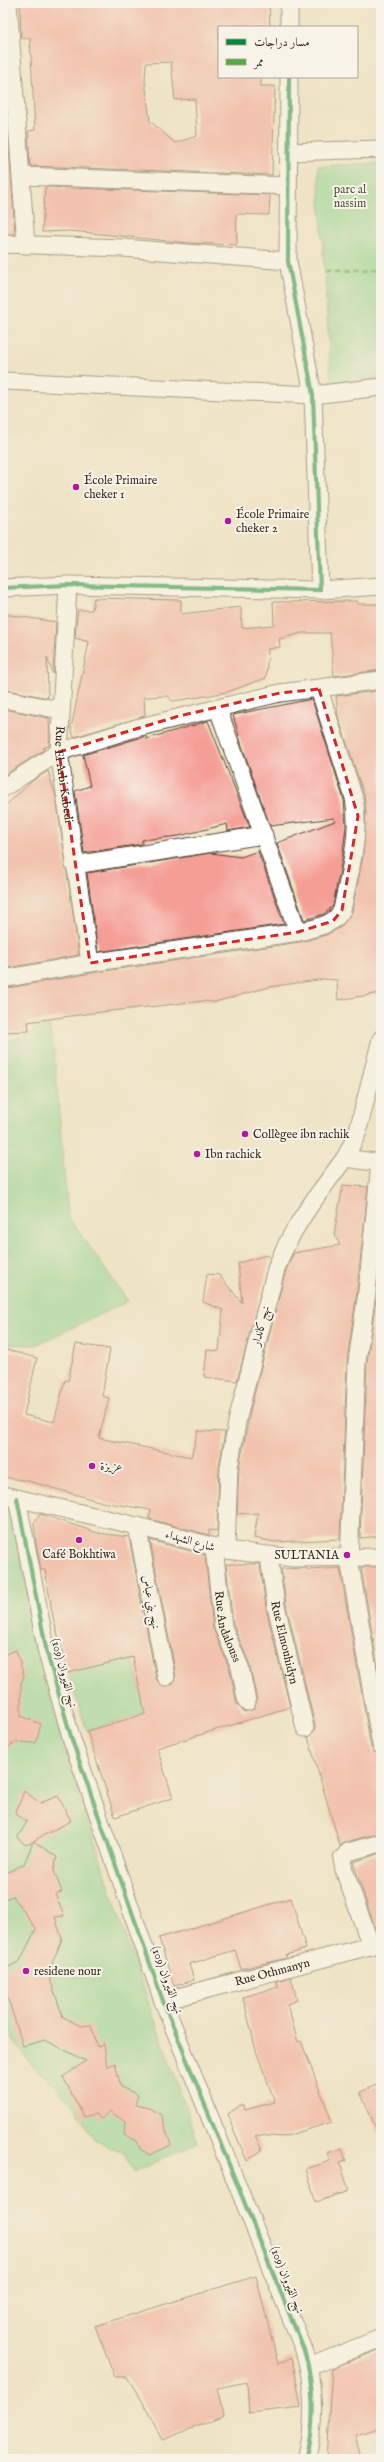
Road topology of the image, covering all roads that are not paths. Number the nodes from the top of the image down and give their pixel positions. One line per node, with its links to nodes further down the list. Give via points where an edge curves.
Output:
1 (8, 3): 7 (street)
2 (290, 3): 3 (street)
3 (289, 26)
4 (289, 78): 6 (street)
5 (381, 149): 6 (street)
6 (288, 152): 8 (street)
7 (22, 176): 8 (street); 10 (street)
8 (288, 186): 11 (street)
9 (3, 244): 10 (street)
10 (26, 245): 11 (street, via 123,248)
11 (288, 261): 14 (street)
12 (3, 381): 14 (street)
13 (381, 387): 14 (street)
14 (313, 395): 18 (street)
15 (68, 585): 17 (street); 18 (street); 23 (street, Rue El Arbi Kabedi)
16 (381, 586): 18 (street)
17 (3, 588)
18 (320, 590)
19 (381, 680): 20 (street)
20 (319, 690): 22 (street, via 280,693); 28 (street, via 354,798 358,830 340,915 327,924)
21 (3, 699): 23 (street)
22 (218, 709): 24 (street, via 179,716); 26 (street)
23 (60, 710): 24 (street, Rue El Arbi Kabedi)
24 (59, 752): 25 (street); 27 (street, Rue El Arbi Kabedi)
25 (3, 788)
26 (264, 835): 27 (street); 28 (street)
27 (74, 865): 29 (street, Rue El Arbi Kabedi)
28 (298, 932): 29 (street)
29 (90, 963): 30 (street)
30 (3, 979)
31 (381, 1039): 32 (street, نهج كاندار)
32 (380, 1055): 33 (street, نهج كاندار, via 357,1134)
33 (345, 1158): 34 (street); 38 (street, نهج كاندار, via 300,1220 284,1247 276,1269 238,1417 229,1467)
34 (380, 1163): 35 (street)
35 (374, 1292): 41 (street, via 356,1362)
36 (10, 1497): 37 (street, شارع الشهداء); 49 (street, نهج القيروان (109), via 47,1652 72,1740)
37 (137, 1526): 38 (street, شارع الشهداء); 43 (street, نهج بني عباس)
38 (220, 1549): 39 (street, شارع الشهداء); 44 (street, Rue Andalouss, via 223,1627 240,1667)
39 (269, 1557): 41 (street, شارع الشهداء); 45 (street, Rue Elmouhidyn, via 276,1606)
40 (381, 1557): 41 (street, شارع الشهداء)
41 (350, 1559): 42 (street)
42 (374, 1666): 46 (street)
43 (166, 1678)
44 (247, 1702)
45 (305, 1728)
46 (381, 1745)
47 (381, 1842): 48 (street, via 348,1852 343,1856 342,1862)
48 (376, 1944): 49 (street, Rue Othmanyn)
49 (163, 2001): 51 (street, نهج القيروان (109))
50 (381, 2338): 51 (street)
51 (309, 2367): 52 (street, نهج القيروان (109), via 312,2414)
52 (306, 2459)

